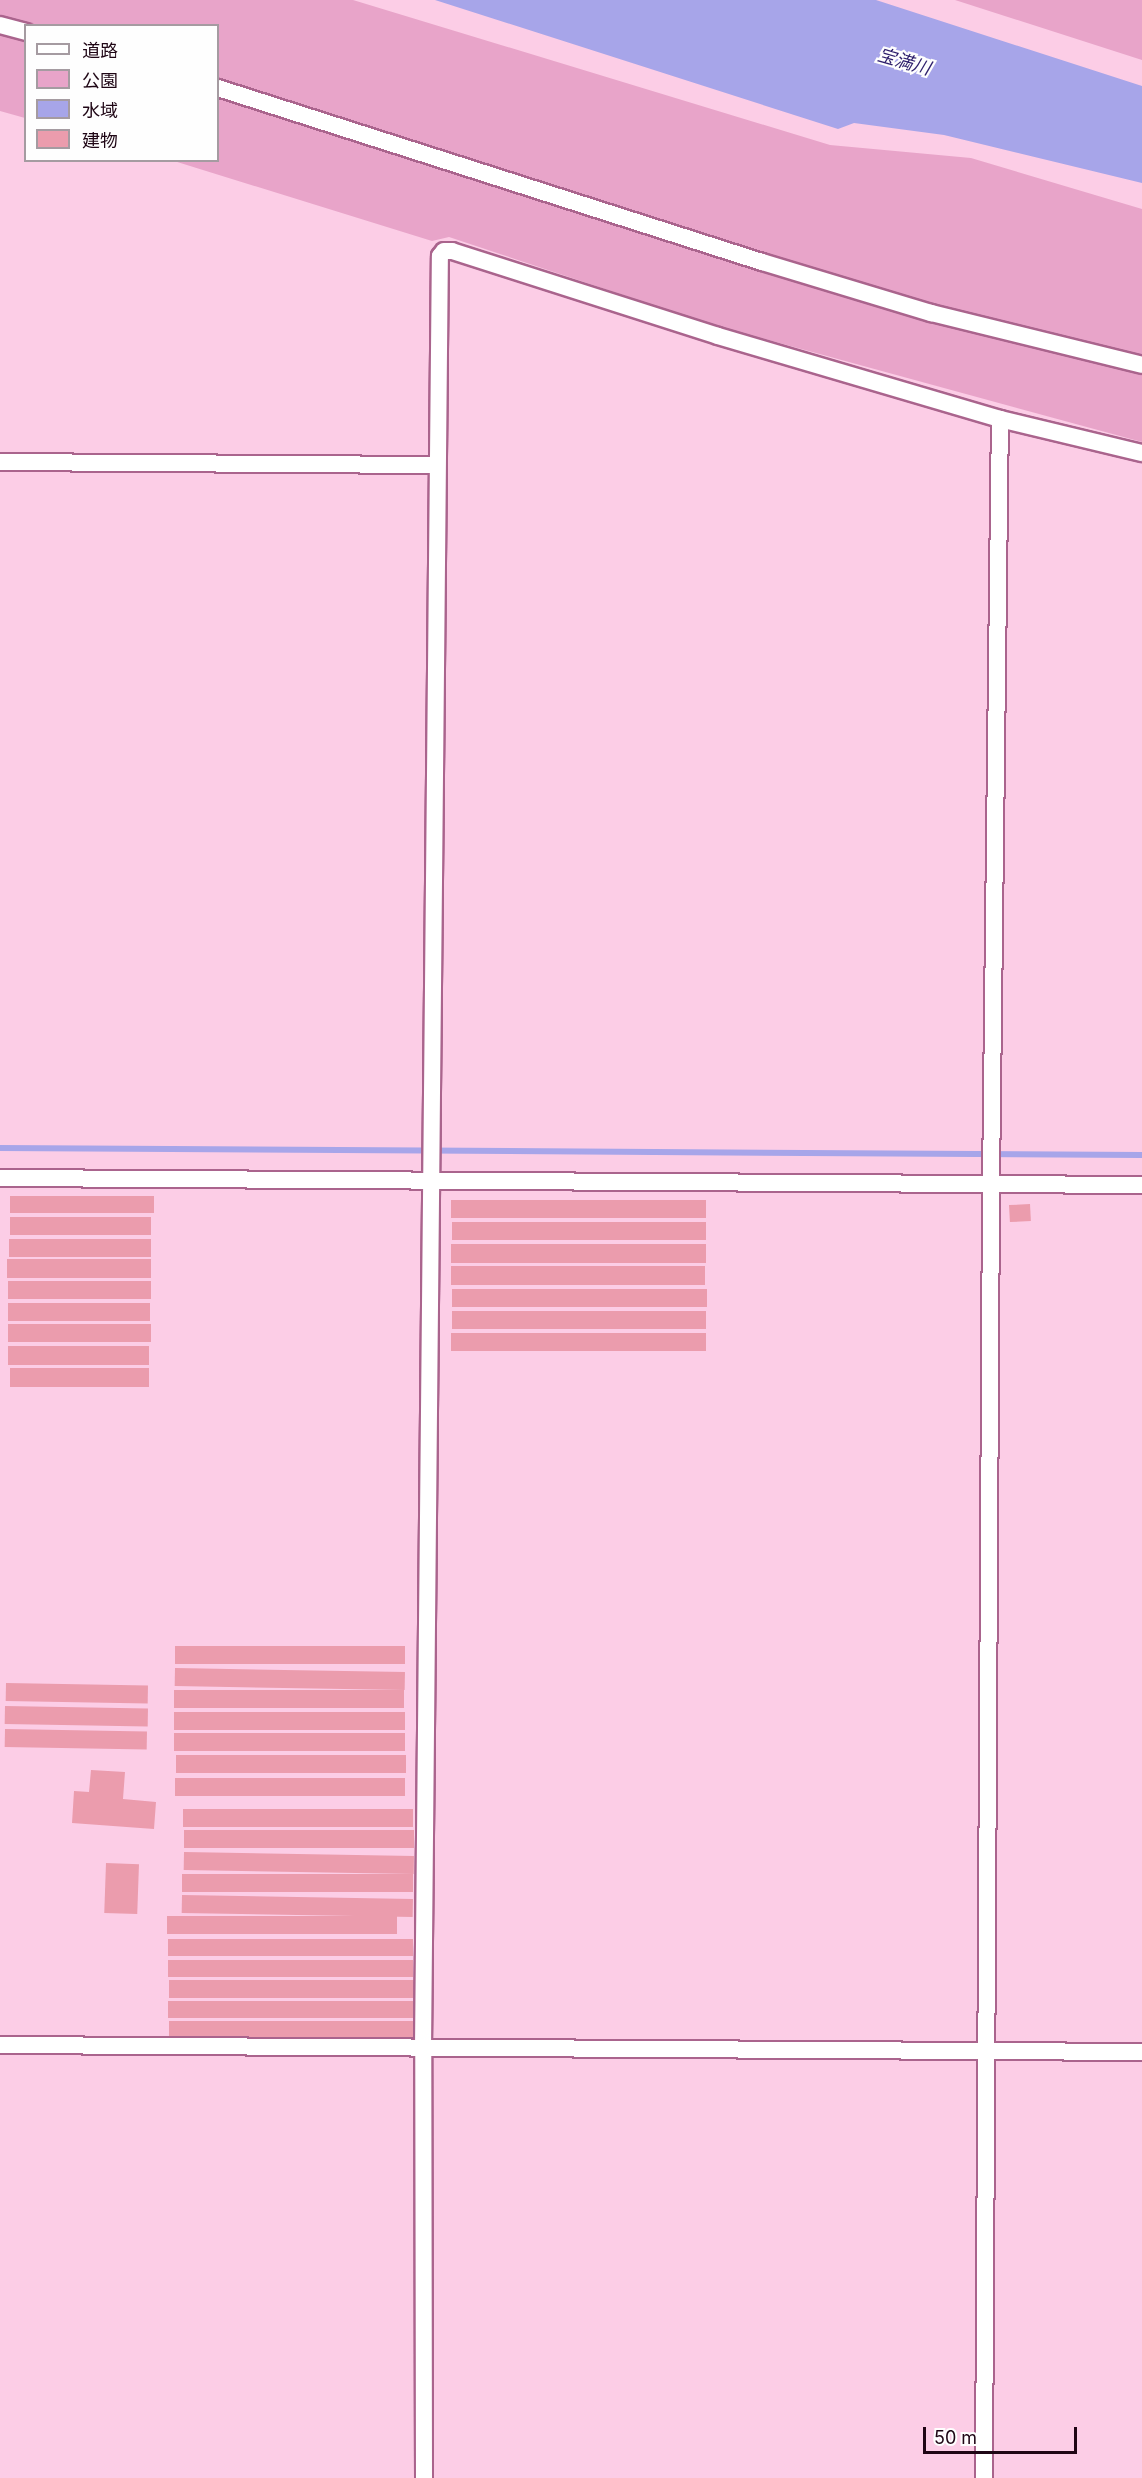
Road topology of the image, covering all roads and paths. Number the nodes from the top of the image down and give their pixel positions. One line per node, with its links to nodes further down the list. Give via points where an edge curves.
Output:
1 (0, 25): 2 (street)
2 (24, 31)
3 (219, 88): 4 (street, via 932,313)
4 (1142, 365)
5 (1000, 419): 6 (street); 8 (street, via 444,251 440,256); 10 (street)
6 (1142, 453)
7 (0, 462): 8 (street)
8 (437, 465): 9 (street)
9 (432, 1174): 10 (street); 11 (street); 14 (street)
10 (991, 1176): 12 (street); 15 (street)
11 (0, 1178)
12 (1142, 1185)
13 (0, 2045): 14 (street)
14 (423, 2048): 15 (street); 17 (street)
15 (986, 2051): 16 (street); 18 (street)
16 (1142, 2052)
17 (424, 2478)
18 (984, 2478)

